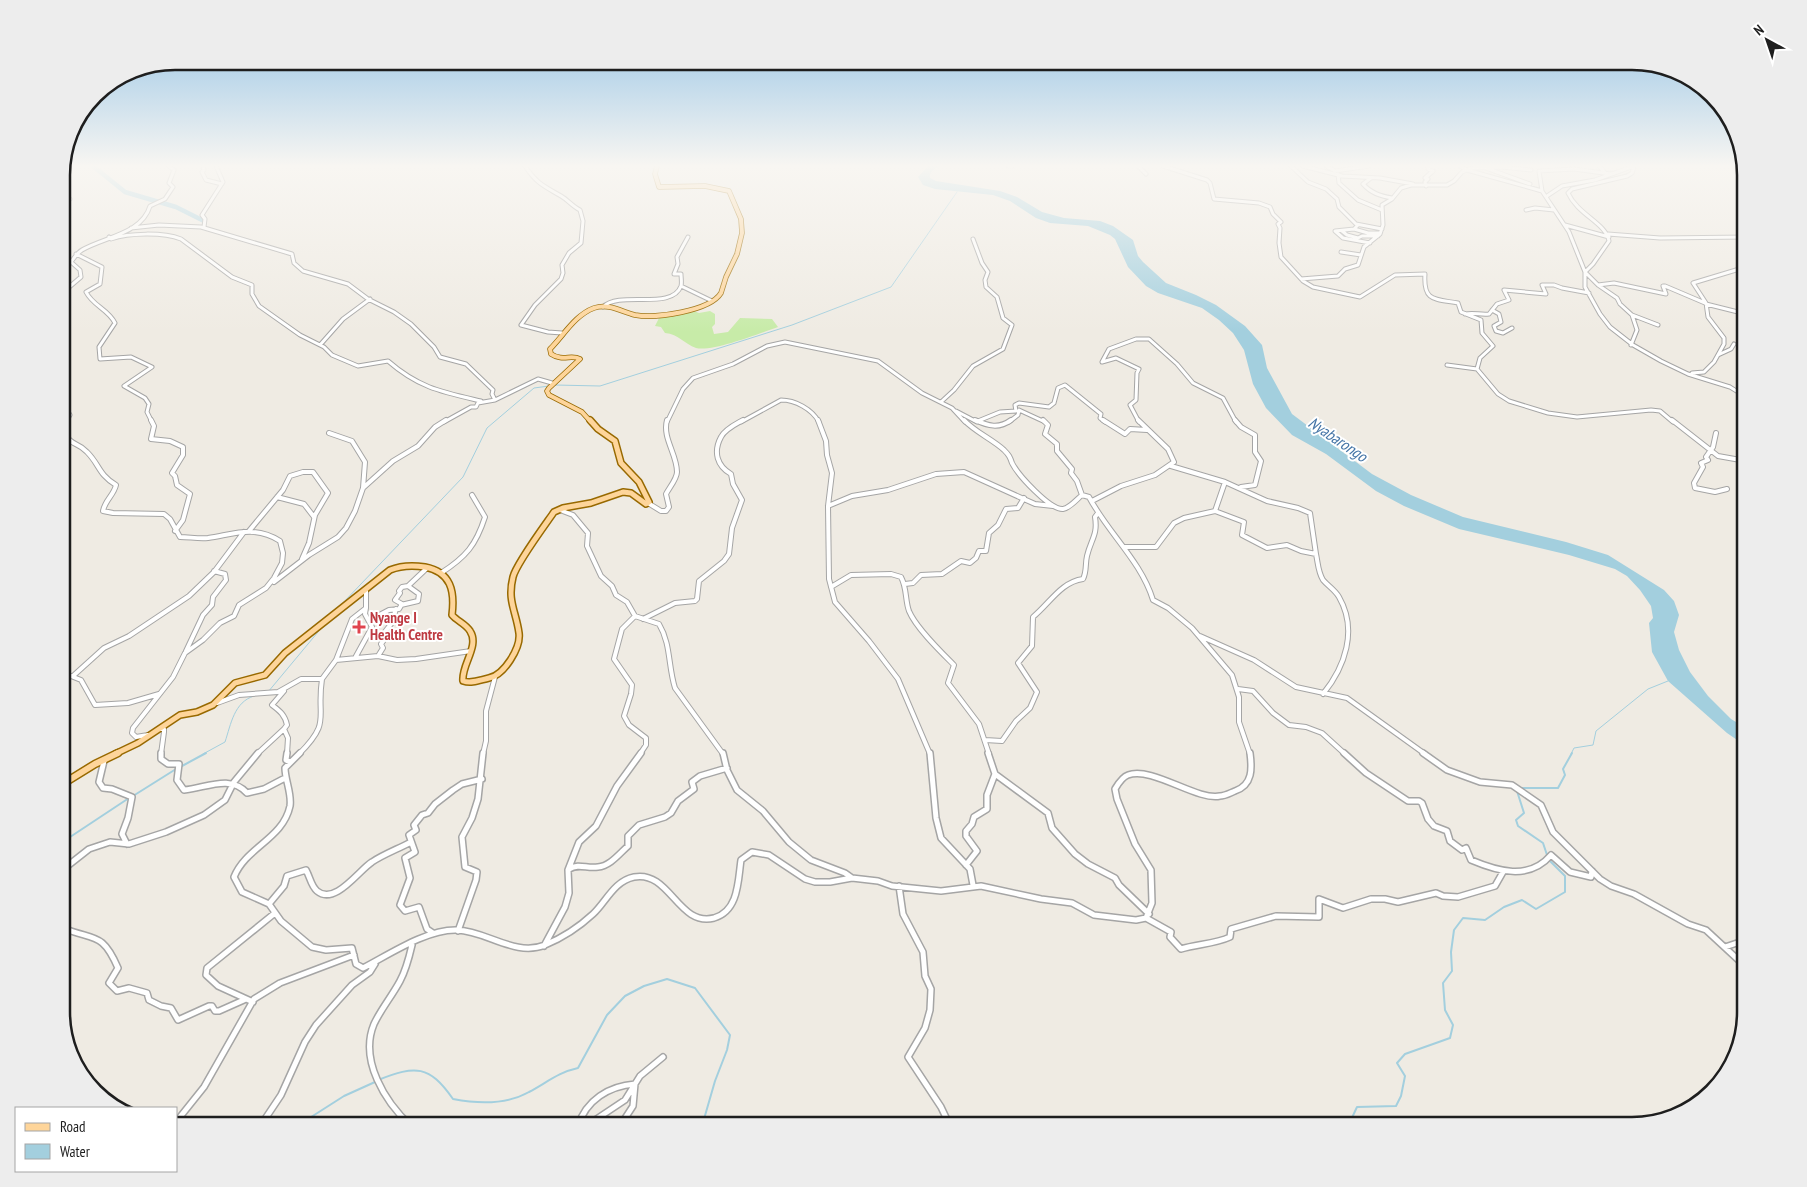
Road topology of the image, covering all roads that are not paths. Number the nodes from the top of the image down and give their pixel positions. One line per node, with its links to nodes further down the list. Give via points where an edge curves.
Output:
1 (142, 221): 10 (street)
2 (203, 221): 13 (street)
3 (583, 221): 44 (street, via 581,242 562,265 564,273 561,279 521,324)
4 (740, 221): 35 (main road, via 742,233 738,255 725,279 724,290)
5 (1280, 221): 29 (street, via 1281,257)
6 (1354, 221): 11 (street)
7 (1383, 221): 15 (street)
8 (1562, 221): 12 (street)
9 (1592, 221): 18 (street)
10 (139, 225): 13 (street); 19 (street)
11 (1358, 225): 14 (street); 15 (street)
12 (1565, 225): 18 (street); 28 (street)
13 (204, 227): 34 (street, via 292,254 294,262 303,271 348,284)
14 (1354, 229): 16 (street); 17 (street)
15 (1382, 229): 17 (street)
16 (1342, 231): 17 (street, via 1358,238); 23 (street, via 1335,231 1343,238)
17 (1380, 235): 23 (street)
18 (1609, 235): 21 (street); 28 (street, via 1610,241 1597,262)
19 (109, 237): 25 (street); 46 (street, via 173,236 181,239 232,277 252,286 255,301 274,318)
20 (688, 237): 32 (street, via 677,258 674,274 681,274)
21 (1737, 237)
22 (973, 239): 56 (street, via 988,272 986,289 996,297 1003,318 1012,325 1003,349 972,366)
23 (1370, 243): 26 (street)
24 (1341, 252): 26 (street)
25 (76, 254): 31 (street, via 71,263 80,270 80,277); 82 (street, via 102,267 100,284 86,292 111,312 115,323 99,346 100,359 131,357 152,367 124,386 145,398 149,404 147,412 154,426 151,439 170,441 183,447 183,455 172,473 177,485 190,494)
26 (1361, 255): 29 (street, via 1358,265 1344,269 1338,276)
27 (1737, 270): 36 (street, via 1693,283)
28 (1585, 272): 30 (street); 33 (street, via 1584,282)
29 (1301, 279): 40 (street, via 1313,287 1360,297 1395,276 1422,273 1425,274 1427,294 1438,300 1458,303)
30 (1598, 285): 36 (street, via 1614,283 1666,294 1663,286 1666,286); 41 (street, via 1617,298)
31 (70, 286)
32 (681, 286): 35 (street); 37 (street, via 656,300 610,301)
33 (1589, 293): 38 (street, via 1552,283 1542,285 1546,294 1504,290 1509,300 1497,304); 47 (street, via 1601,318)
34 (370, 300): 46 (street, via 343,319); 54 (street, via 407,321 434,347 440,358 466,364 494,390)
35 (713, 301): 37 (main road, via 695,308 649,316)
36 (1706, 304): 39 (street); 48 (street, via 1708,317 1724,338)
37 (603, 307): 44 (main road, via 594,308 568,325)
38 (1492, 310): 40 (street, via 1488,314); 43 (street, via 1499,314 1501,322 1494,326 1496,331 1503,333)
39 (1737, 312)
40 (1464, 314): 50 (street, via 1481,320 1482,333 1493,345 1479,359)
41 (1632, 315): 42 (street); 47 (street, via 1636,323 1636,338)
42 (1658, 324)
43 (1512, 328)
44 (562, 333): 52 (main road, via 550,349 551,354 563,359 580,359 566,375)
45 (1734, 344): 48 (street, via 1732,349)
46 (320, 345): 55 (street, via 350,364 388,362 419,384)
47 (1631, 345): 51 (street)
48 (1718, 355): 51 (street, via 1704,372)
49 (1447, 365): 50 (street)
50 (1477, 369): 63 (street, via 1498,394 1509,401 1548,413 1577,417 1651,410 1660,412)
51 (1688, 373): 53 (street, via 1720,382)
52 (552, 383): 54 (street, via 538,379); 75 (main road, via 547,389 549,395 582,412 598,429 616,441 621,463 640,484)
53 (1737, 392)
54 (495, 400): 55 (street)
55 (481, 401): 68 (street, via 476,407 436,426 418,446 391,462)
56 (941, 402): 57 (street); 75 (street, via 922,393 875,360 786,342 767,346 739,361 700,374 683,389 666,425 677,474 666,494 669,508 664,511)
57 (954, 410): 58 (street); 77 (street, via 1009,454 1027,483)
58 (978, 421): 59 (street, via 1000,412 1016,411 1015,406 1020,403 1049,407 1054,403 1058,388 1065,385 1101,414 1100,418 1121,432 1125,434 1130,428); 71 (street, via 1001,426 1018,416 1018,410 1043,420 1048,425 1046,434 1057,444 1072,469)
59 (1147, 430): 65 (street, via 1174,454); 67 (street, via 1135,418 1130,406 1136,400 1140,370 1116,358 1102,362 1109,349 1149,338 1186,377 1223,398 1241,427 1255,435 1260,469 1255,485)
60 (329, 433): 68 (street, via 352,441 360,452 366,468)
61 (1716, 433): 63 (street)
62 (70, 441): 82 (street, via 87,451 104,478 116,485 115,492 105,501 103,511 164,514 172,520)
63 (1711, 452): 64 (street); 69 (street, via 1706,457 1708,460 1701,463 1704,467 1694,483 1695,488 1715,492)
64 (1737, 459)
65 (1171, 466): 66 (street); 74 (street)
66 (1225, 482): 67 (street); 79 (street)
67 (1241, 487): 85 (street, via 1262,499 1296,506 1310,513)
68 (363, 488): 86 (street, via 345,530)
69 (1727, 489)
70 (472, 495): 89 (street, via 485,517 479,535 462,559)
71 (1082, 495): 74 (street, via 1087,495); 77 (street, via 1068,507)
72 (277, 498): 81 (street, via 300,501); 81 (street, via 291,475 312,472 328,492); 83 (street)
73 (1024, 498): 76 (street, via 964,472 946,472 888,490 852,496); 77 (street, via 1035,504); 90 (street, via 1018,508 1006,509 998,525 988,533 986,551 980,551 970,563 961,561 942,574 921,575 913,583)
74 (1092, 501): 80 (street)
75 (648, 503): 78 (main road, via 629,492 622,492 592,503)
76 (828, 506): 94 (street); 99 (street, via 831,467 826,441 814,414 794,402 781,400 739,422 721,437 716,456 722,469 731,474 742,500 732,528 729,554 699,581 697,599 673,604)
77 (1055, 507)
78 (556, 510): 98 (street, via 573,514 588,533 587,546 601,576); 109 (main road, via 513,575 510,600 519,635 505,669)
79 (1215, 511): 84 (street, via 1174,523 1156,547); 85 (street, via 1244,522 1242,535 1266,548 1287,545)
80 (1098, 513): 84 (street); 119 (street, via 1083,580 1072,580 1060,587 1052,600 1033,617 1032,646 1018,663 1037,692 1030,708 1002,741)
81 (314, 517): 86 (street, via 311,541)
82 (176, 530): 83 (street, via 178,537 187,538)
83 (246, 531): 88 (street); 91 (street, via 270,534 280,541 282,563)
84 (1124, 547): 101 (street, via 1148,584 1153,600 1168,608)
85 (1316, 554): 114 (street, via 1322,578 1337,594 1344,610 1349,637 1346,656)
86 (298, 563): 91 (street)
87 (426, 568): 89 (main road); 92 (main road, via 398,566); 93 (street)
88 (214, 571): 103 (street, via 225,574 226,580 203,615); 108 (street, via 181,602 129,636 104,648)
89 (441, 573): 102 (main road, via 452,590 452,615 473,636)
90 (906, 584): 94 (street, via 897,575 857,574 846,576); 119 (street, via 910,613 954,666 948,683 978,724)
91 (270, 585): 103 (street, via 239,605 234,616 220,623)
92 (368, 586): 96 (street, via 364,593); 115 (main road, via 282,655 267,674 235,683)
93 (408, 586): 95 (street, via 402,587 395,600); 95 (street, via 419,594 418,601)
94 (831, 587): 131 (street, via 835,602 898,679 931,756 936,818 941,838)
95 (401, 605): 97 (street)
96 (366, 608): 100 (street); 106 (street, via 352,619)
97 (396, 609): 100 (street); 104 (street, via 384,633 387,636)
98 (636, 616): 99 (street); 132 (street, via 624,626 614,659 620,671 632,682 633,692 624,714 625,720 646,738 646,745 617,786 596,826 579,842)
99 (643, 619): 122 (street, via 659,624 665,634 675,688 723,752)
100 (370, 620): 105 (street, via 372,627)
101 (1198, 635): 112 (street, via 1228,670); 114 (street, via 1254,660 1296,687)
102 (471, 651): 104 (street, via 407,660); 109 (main road, via 462,681 469,683)
103 (185, 653): 113 (street, via 173,677)
104 (378, 656): 105 (street)
105 (355, 658): 106 (street)
106 (336, 660): 110 (street)
107 (70, 675): 108 (street)
108 (74, 676): 113 (street, via 88,688 90,699 96,705 122,705)
109 (495, 677): 125 (street, via 486,711)
110 (322, 678): 111 (street, via 301,679); 121 (street, via 319,698 322,718 318,730 314,739)
111 (288, 687): 115 (street, via 272,693 235,696); 116 (street, via 272,704 286,719)
112 (1238, 689): 134 (street, via 1254,691 1272,714 1289,725 1322,733 1366,773 1408,800 1422,803 1434,826 1447,831 1452,844 1462,850 1466,848 1471,860); 140 (street, via 1239,722 1252,758 1251,776 1241,789 1214,797 1164,779 1135,774 1123,777 1115,789 1135,844 1151,870 1152,903)
113 (159, 694): 118 (street, via 132,733 136,737)
114 (1323, 694): 133 (street, via 1347,698 1447,770 1480,782 1516,788 1541,805 1552,832)
115 (213, 705): 117 (main road, via 180,715)
116 (284, 729): 121 (street, via 288,738 286,760); 127 (street, via 260,751)
117 (158, 730): 118 (main road); 127 (street, via 164,729 165,733 161,760 179,764 177,780 184,790)
118 (150, 734): 120 (main road)
119 (985, 740): 123 (street)
120 (105, 759): 126 (main road); 129 (street, via 99,782 103,788 132,797 122,834)
121 (290, 762): 124 (street, via 285,768)
122 (727, 768): 132 (street, via 700,776 692,782 694,790 678,800 671,813 639,825 628,836 628,846 614,859 601,867 578,864); 135 (street, via 737,790 763,811 789,842 812,860)
123 (995, 774): 131 (street, via 987,795 987,809 974,817 966,831 977,851); 140 (street, via 1048,813 1052,828 1075,854 1115,878)
124 (285, 778): 127 (street, via 247,793); 138 (street, via 291,796 284,822 271,840 244,859 234,877 242,892)
125 (482, 779): 128 (street, via 462,784 435,804 414,826 416,830 409,836); 142 (street, via 472,818 462,837 465,867 477,872)
126 (70, 780)
127 (234, 783): 129 (street, via 225,800 204,815 166,832)
128 (411, 842): 138 (street, via 373,861 349,884 332,894 323,894 313,888 306,870 287,876 284,886); 143 (street, via 416,852 405,858 410,878 400,905 405,911 419,906 426,929)
129 (127, 844): 130 (street, via 110,842 84,851)
130 (70, 864)
131 (966, 865): 136 (street, via 972,873)
132 (568, 870): 146 (street, via 565,907)
133 (1592, 871): 134 (street, via 1590,877 1570,872 1550,855 1548,860 1534,867); 147 (street, via 1611,886 1706,930)
134 (1503, 872): 140 (street, via 1495,886 1460,897 1444,898 1436,893 1398,902 1378,898 1343,908 1319,899 1319,917 1264,918 1231,929 1230,937 1224,940 1181,949 1170,937 1171,932)
135 (852, 878): 137 (street); 146 (street, via 809,881 769,854 750,852 741,860 739,882 730,907 718,918 708,919 687,912 672,892 649,878 633,878 612,890 592,915)
136 (973, 885): 137 (street, via 941,890); 140 (street, via 1072,903 1094,915 1136,920)
137 (899, 886): 161 (street, via 903,914 924,952 925,976 931,989 925,1028 908,1057)
138 (269, 904): 139 (street)
139 (275, 913): 148 (street, via 312,947 326,950 351,948); 151 (street, via 207,968 206,975 218,986)
140 (1148, 916)
141 (70, 931): 151 (street, via 94,937 113,955 118,968 109,982 117,991 129,988 147,992 149,1000 171,1008 178,1020 209,1006 214,1012 222,1011)
142 (458, 931): 143 (street); 146 (street, via 482,934 531,950)
143 (433, 934): 145 (street)
144 (1737, 943): 147 (street)
145 (412, 945): 150 (street); 157 (street, via 405,974 378,1015 368,1044 371,1063 381,1088)
146 (544, 946)
147 (1725, 947): 149 (street)
148 (354, 955): 150 (street, via 358,967 366,968); 152 (street, via 280,983)
149 (1737, 958)
150 (375, 963): 156 (street, via 370,972 352,985 325,1013 305,1042)
151 (246, 1000): 152 (street)
152 (253, 1002): 155 (street, via 204,1087)
153 (663, 1057): 154 (street, via 640,1075)
154 (635, 1084): 158 (street, via 616,1086 585,1108); 159 (street, via 625,1100); 160 (street, via 633,1106)
155 (180, 1117)
156 (267, 1117)
157 (402, 1117)
158 (580, 1117)
159 (600, 1117)
160 (626, 1117)
161 (946, 1117)

